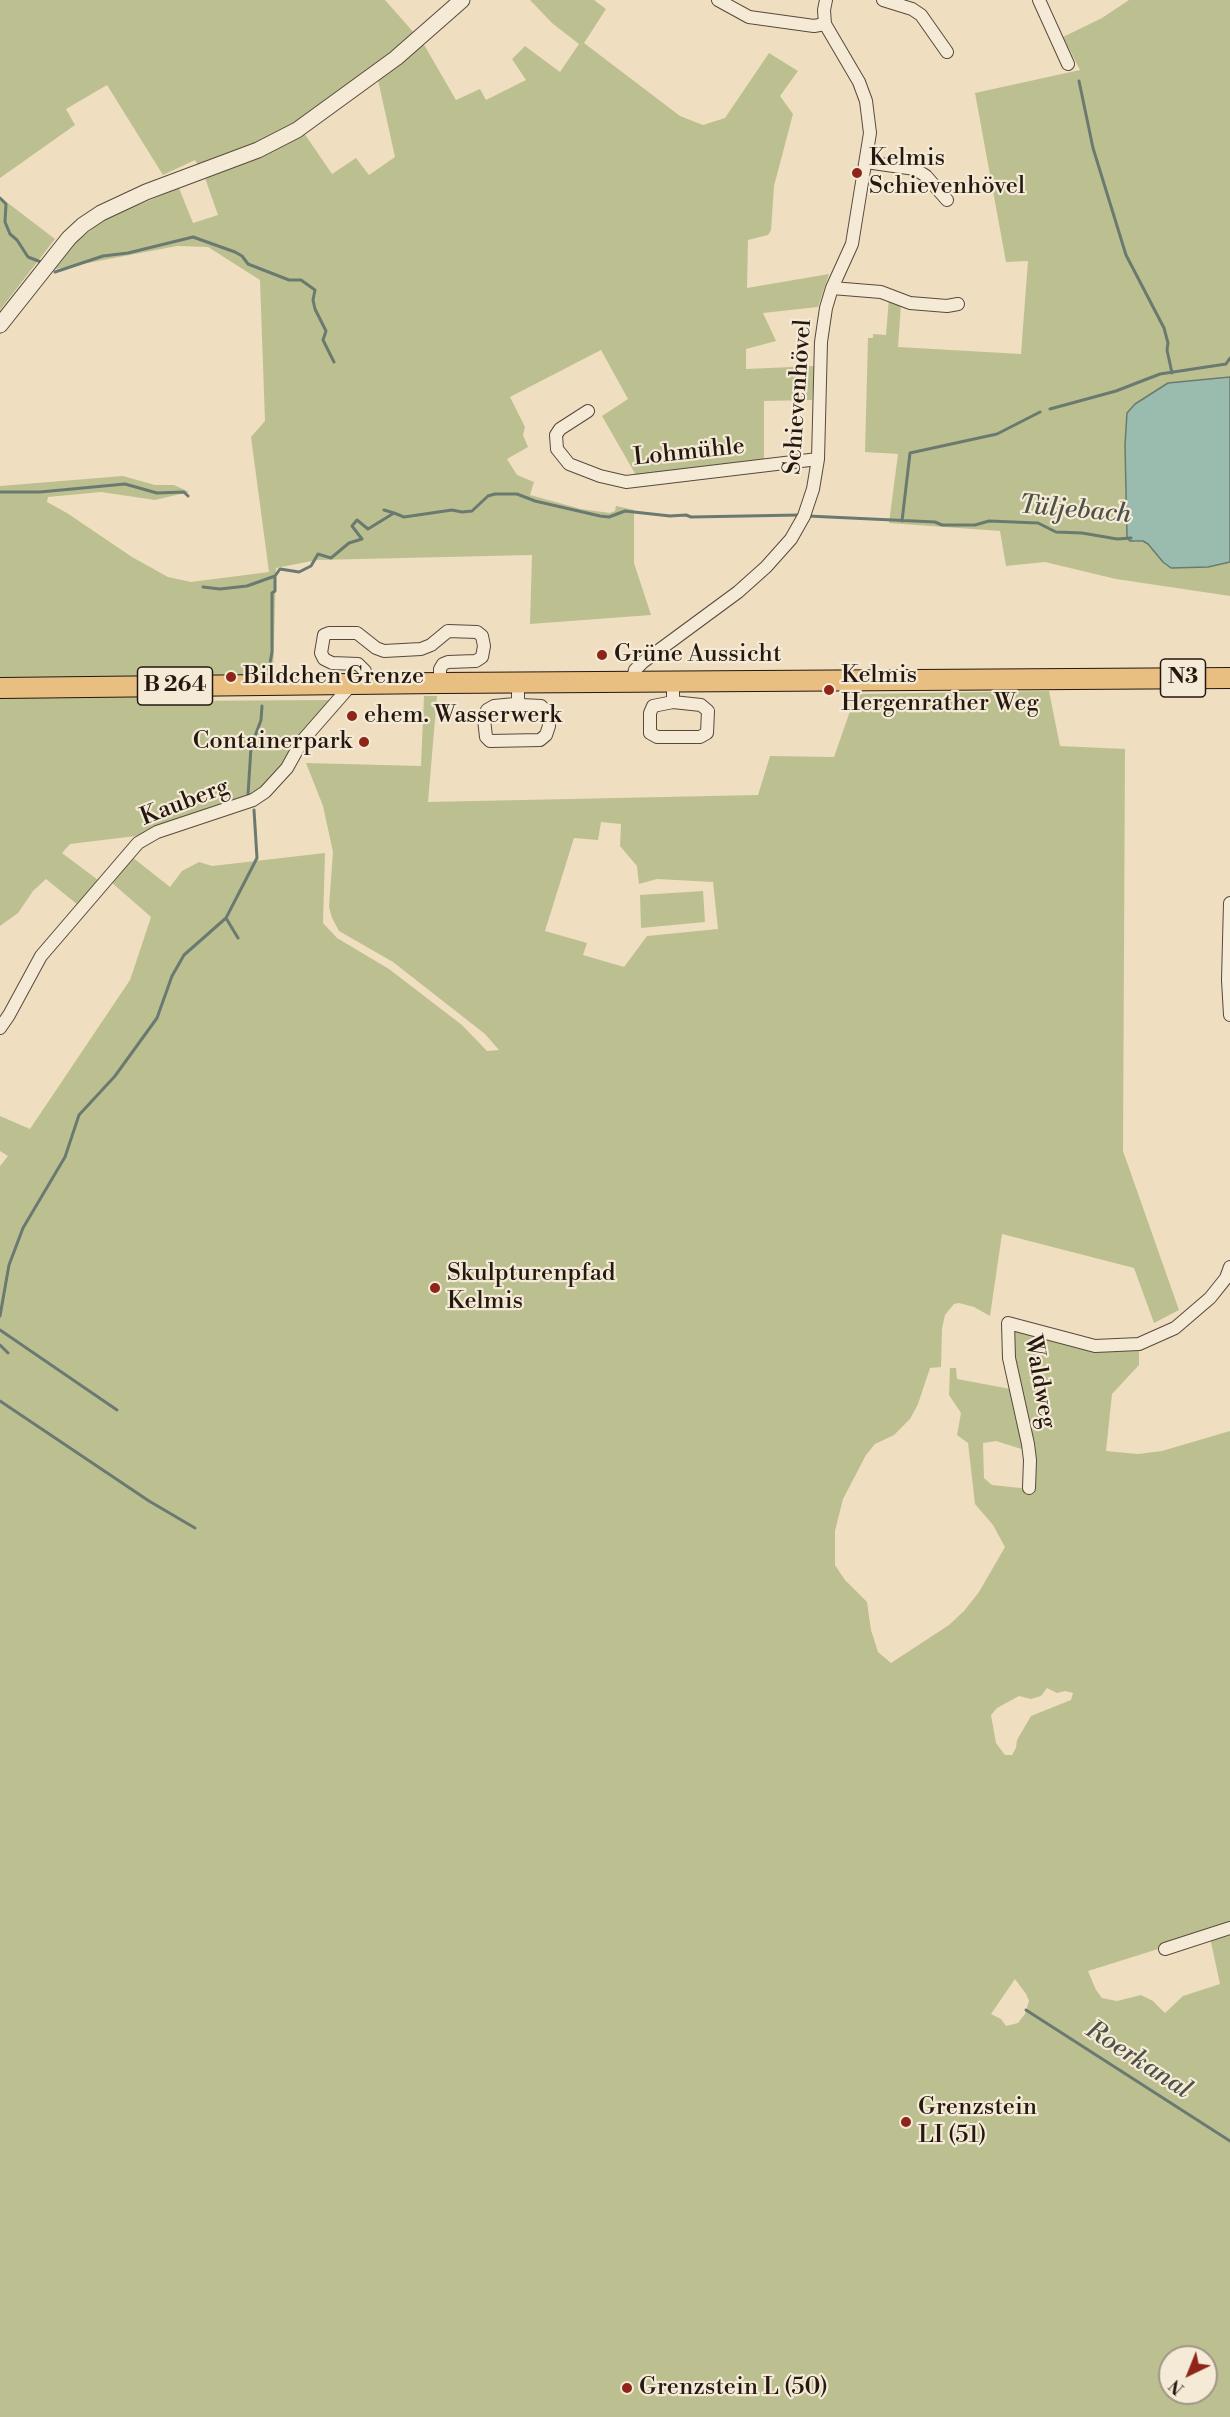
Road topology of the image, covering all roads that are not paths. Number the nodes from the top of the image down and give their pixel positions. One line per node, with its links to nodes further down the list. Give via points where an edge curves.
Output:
1 (462, 0): 13 (street, via 396,57 297,130 258,150 101,213 69,238)
2 (718, 0): 6 (street, via 748,17)
3 (826, 0): 6 (street)
4 (883, 0): 7 (street, via 921,15)
5 (1039, 0): 8 (street)
6 (825, 24): 9 (street, Schievenhövel, via 866,101 870,125)
7 (947, 52)
8 (1068, 64)
9 (866, 162): 10 (street, via 915,169); 11 (street, Schievenhövel, via 852,244)
10 (947, 200)
11 (832, 288): 12 (street, Schievenhövel, via 881,292 910,303); 15 (street, Schievenhövel, via 821,342)
12 (958, 304)
13 (0, 325)
14 (588, 411): 15 (street, Lohmühle, via 560,429 556,435 557,449 569,464 626,482)
15 (818, 459): 19 (street, Schievenhövel, via 804,516 791,539 738,592 643,662 635,670)
16 (1230, 678): 18 (main road, N3)
17 (440, 682): 20 (main road, N3); 20 (street, via 443,664 482,657 482,636 477,632 448,631 421,649 384,651 357,633 324,635 324,659 358,664 365,670); 22 (main road, N3)
18 (673, 682): 19 (main road, N3); 23 (street)
19 (632, 683): 22 (main road, N3)
20 (358, 684): 21 (main road, B 264); 27 (street, Kauberg, via 302,741 287,768 265,792 253,800 157,832 138,843 34,965)
21 (0, 688)
22 (518, 692): 22 (street, via 522,705 541,706 548,713 546,735 540,740 490,741 484,720 487,710 515,704)
23 (673, 702): 23 (street, via 653,706 650,733 657,738 700,737 707,733 708,711 701,705)
24 (1230, 903): 25 (street)
25 (1229, 980): 26 (street)
26 (1230, 1015)
27 (0, 1028)
28 (1230, 1267): 29 (street, Waldweg, via 1210,1298 1175,1328 1139,1344 1095,1346 1008,1323 1009,1358 1028,1444)
29 (1029, 1488)
30 (1230, 1928): 31 (street)
31 (1166, 1949)

